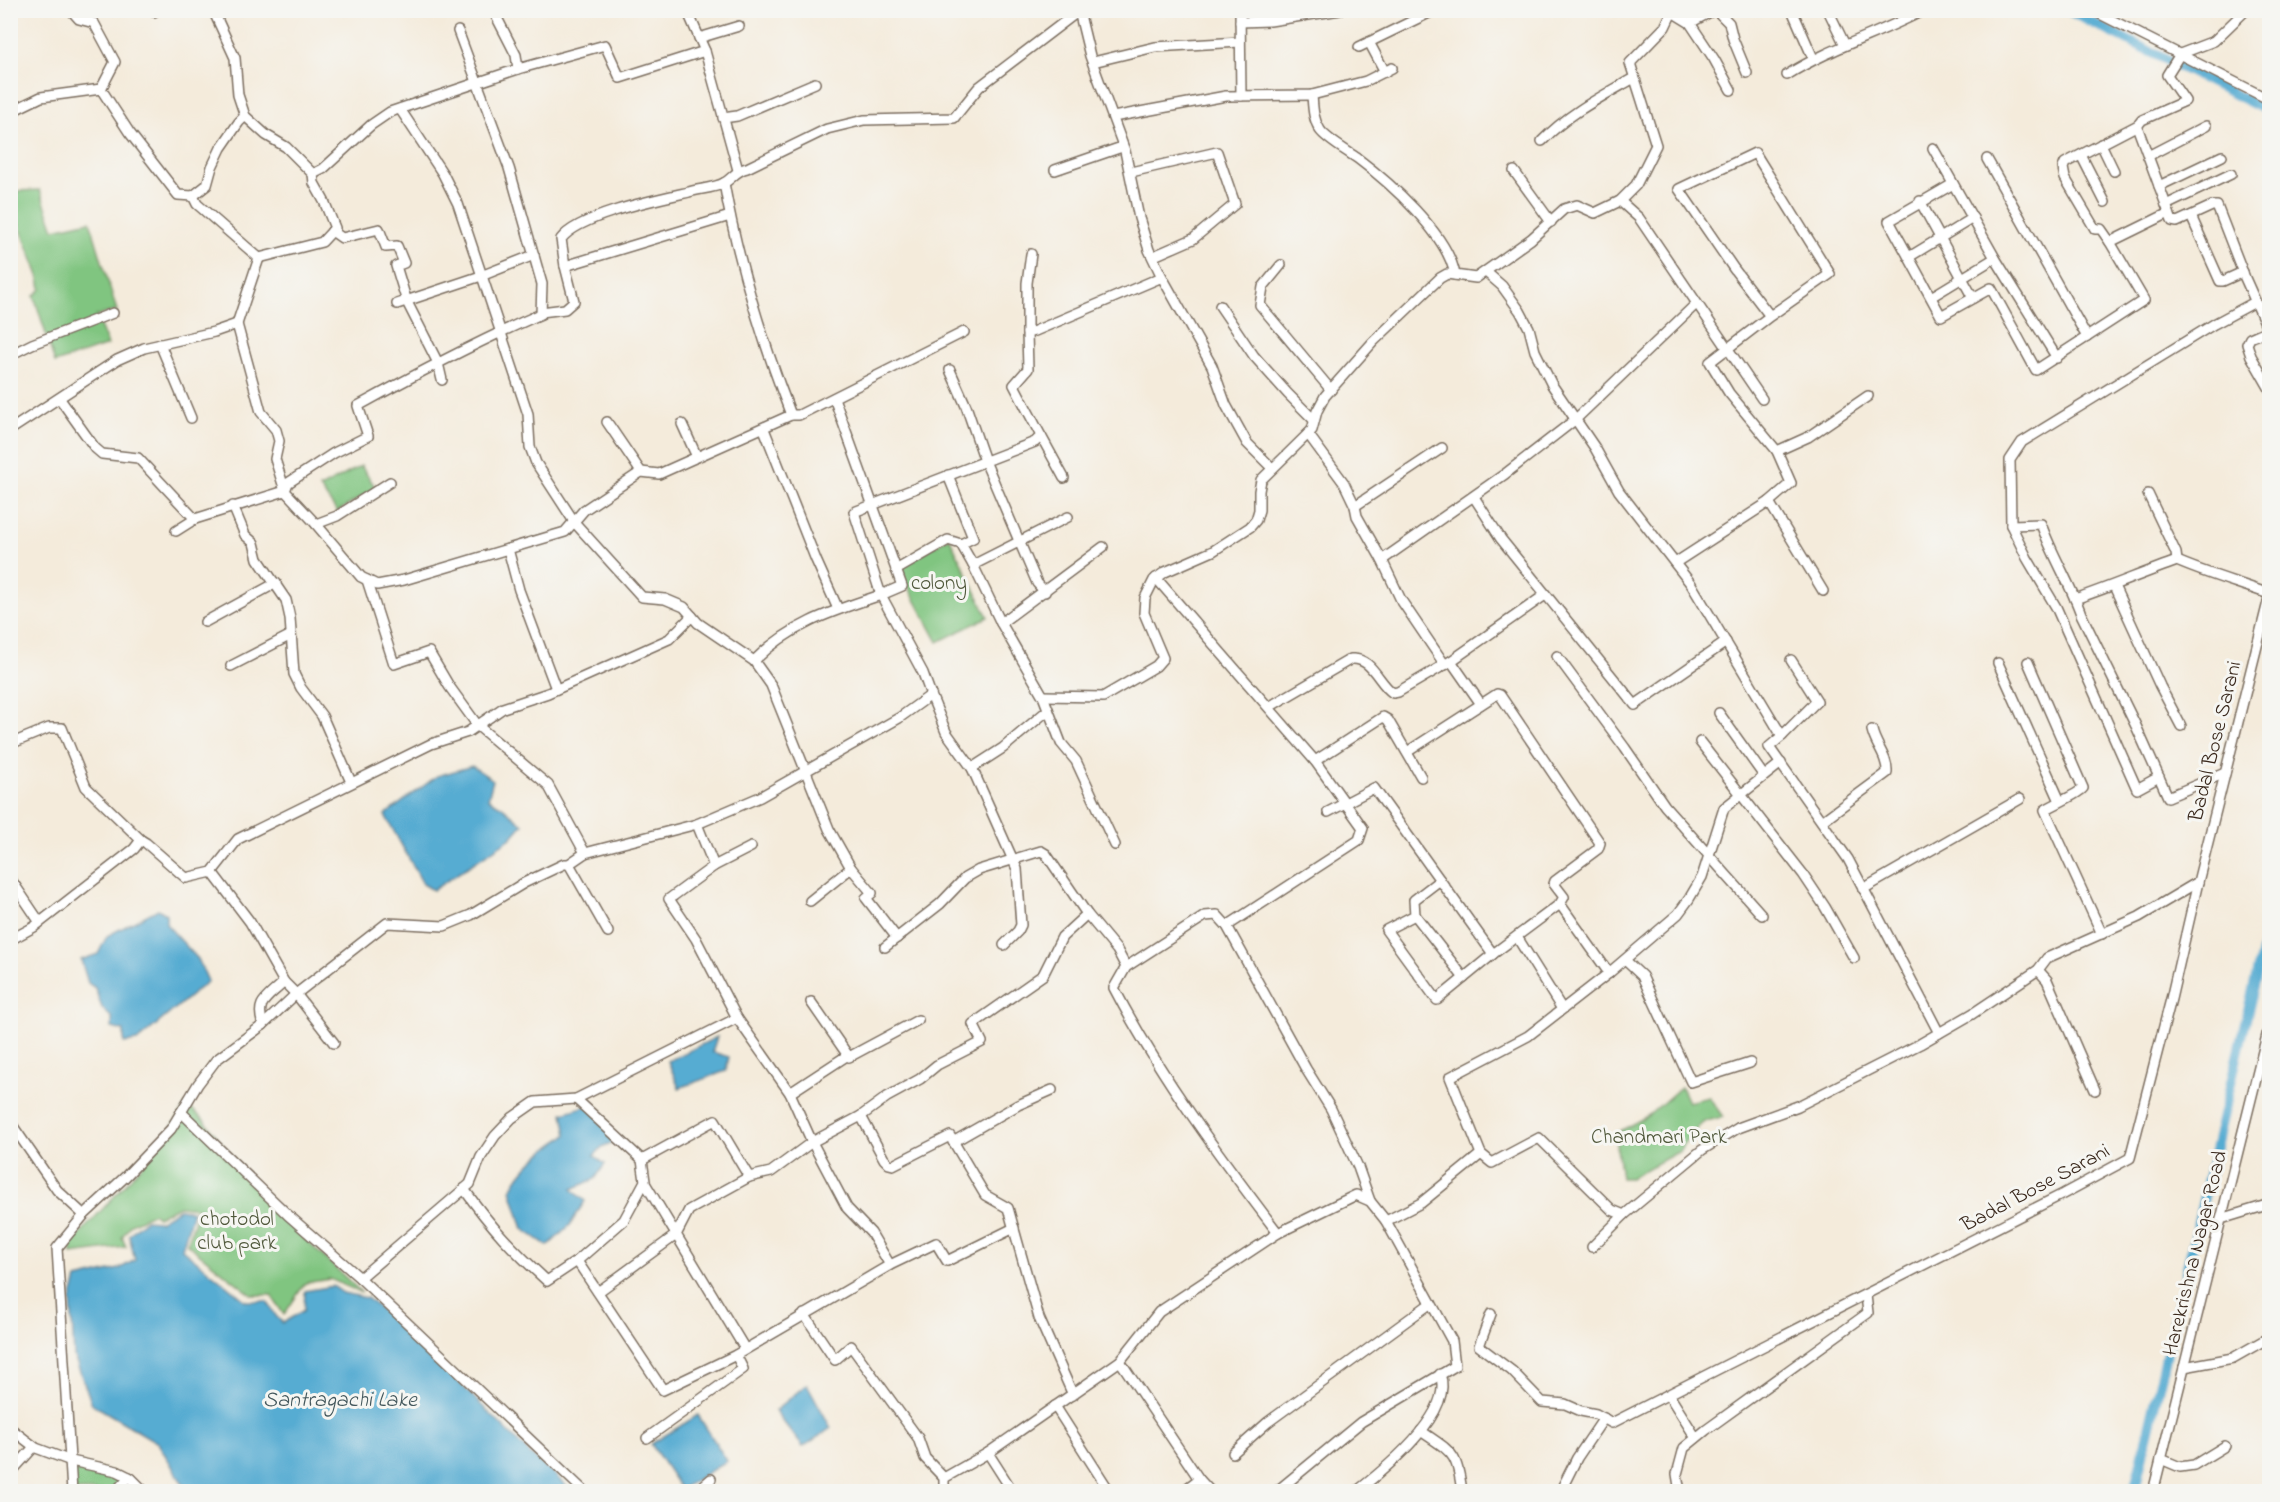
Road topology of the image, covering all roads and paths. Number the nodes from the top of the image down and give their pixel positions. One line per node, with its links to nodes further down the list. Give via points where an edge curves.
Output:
1 (71, 10): 34 (street, via 79,19 94,23 115,62)
2 (213, 10): 41 (street, via 235,58 238,95)
3 (687, 10): 19 (street)
4 (1240, 10): 15 (street)
5 (1340, 10): 15 (street)
6 (1435, 10): 21 (street)
7 (1792, 10): 26 (street)
8 (1828, 10): 22 (street)
9 (1924, 10): 22 (street)
10 (2092, 10): 25 (street)
11 (2246, 10): 25 (street, via 2214,40)
12 (1080, 11): 27 (street); 54 (street, via 979,87 954,118 864,120 827,129)
13 (1672, 11): 16 (street); 31 (street, via 1665,27 1630,63)
14 (496, 16): 28 (street, via 516,55)
15 (1240, 22): 20 (street)
16 (1690, 23): 29 (street, via 1717,11 1729,23); 35 (street)
17 (739, 26): 19 (street)
18 (458, 31): 33 (street)
19 (699, 38): 24 (street)
20 (1240, 42): 27 (street, via 1155,47); 37 (street)
21 (1369, 42): 23 (street); 36 (street, via 1389,70 1366,81)
22 (1845, 45): 26 (street)
23 (1359, 47)
24 (705, 51): 28 (street, via 620,78 605,45); 43 (street)
25 (2181, 54): 38 (street); 44 (street, via 2167,75 2185,101)
26 (1814, 58): 30 (street)
27 (1093, 62): 42 (street)
28 (518, 69): 33 (street)
29 (1747, 74)
30 (1787, 75)
31 (1634, 78): 46 (street, via 1584,105); 65 (street, via 1656,146 1635,184)
32 (815, 83): 43 (street, via 737,116)
33 (479, 84): 39 (street); 77 (street, via 510,168)
34 (101, 89): 40 (street, via 41,97); 64 (street, via 178,195)
35 (1731, 90)
36 (1312, 95): 37 (street); 86 (street, via 1314,117 1321,133 1385,179 1413,207 1453,260)
37 (1241, 96): 42 (street)
38 (2270, 100)
39 (400, 109): 59 (street, via 371,125); 87 (street, via 458,204)
40 (10, 112)
41 (245, 117): 59 (street, via 286,147); 64 (street, via 221,148 207,185)
42 (1113, 117): 48 (street)
43 (723, 118): 54 (street)
44 (2138, 125): 47 (street); 51 (street)
45 (2206, 126): 51 (street)
46 (1542, 141)
47 (2101, 144): 50 (street); 57 (street)
48 (1122, 147): 55 (street); 58 (street)
49 (1932, 148): 62 (street)
50 (2081, 155): 67 (street); 75 (street, via 2065,163 2065,178 2095,229 2101,229)
51 (2148, 156): 63 (street)
52 (2222, 156): 63 (street)
53 (1988, 159): 104 (street)
54 (738, 170): 61 (street)
55 (1055, 170)
56 (1514, 171): 72 (street)
57 (2114, 171)
58 (1131, 172): 78 (street, via 1138,218); 78 (street, via 1217,152 1235,204 1193,238)
59 (313, 174): 73 (street)
60 (2231, 174): 68 (street)
61 (724, 183): 69 (street); 83 (street, via 639,203 582,224 561,239)
62 (1953, 183): 66 (street); 71 (street)
63 (2159, 186): 68 (street)
64 (193, 196): 80 (street, via 197,204)
65 (1620, 201): 72 (street, via 1595,213 1572,206); 94 (street, via 1639,218)
66 (1920, 201): 74 (street); 79 (street, via 1889,221)
67 (2105, 202)
68 (2168, 209): 70 (street, via 2177,222); 75 (street)
69 (730, 216): 83 (street); 118 (street, via 766,350)
70 (2191, 216): 85 (street, via 2220,280); 85 (street, via 2217,206)
71 (1973, 218): 74 (street); 81 (street)
72 (1551, 222): 84 (street)
73 (332, 231): 80 (street, via 322,242); 93 (street, via 342,238 379,229 386,247 397,246 404,263 396,266)
74 (1940, 238): 79 (street); 89 (street)
75 (2110, 243): 104 (street, via 2144,300)
76 (1031, 254): 103 (street)
77 (534, 255): 87 (street); 96 (street, via 542,284)
78 (1154, 256): 88 (street)
79 (1909, 257): 90 (street)
80 (259, 258): 99 (street)
81 (1995, 258): 89 (street); 108 (street)
82 (1281, 265): 113 (street, via 1263,287 1260,305)
83 (565, 266): 96 (street, via 574,301 565,309)
84 (1486, 272): 86 (street, via 1473,278); 120 (street, via 1520,311 1552,385)
85 (2243, 272): 92 (street)
86 (1455, 275): 113 (street, via 1440,278 1419,297)
87 (481, 276): 93 (street); 100 (street)
88 (1162, 277): 103 (street); 132 (street, via 1212,366 1226,405 1247,443)
89 (1961, 278): 90 (street); 91 (street)
90 (1931, 297): 91 (street, via 1941,316)
91 (1973, 298): 108 (street, via 1991,288 2036,370)
92 (2255, 302): 102 (street); 148 (street, via 2022,442 2010,460)
93 (402, 303): 109 (street)
94 (1696, 304): 106 (street); 120 (street)
95 (1221, 306): 121 (street, via 1254,356)
96 (541, 312): 100 (street)
97 (113, 313): 107 (street)
98 (1770, 316): 98 (street, via 1679,189 1755,153 1830,274); 106 (street)
99 (237, 324): 105 (street); 137 (street, via 261,412 276,430 279,441 275,459)
100 (500, 332): 109 (street); 146 (street, via 528,414 530,447 536,463)
101 (964, 332): 115 (street)
102 (2269, 332): 112 (street, via 2250,338 2247,344)
103 (1027, 333): 127 (street, via 1028,369 1014,385)
104 (2086, 337): 108 (street)
105 (160, 344): 116 (street, via 117,360); 119 (street)
106 (1726, 348): 117 (street); 129 (street, via 1710,362)
107 (10, 355)
108 (2057, 358)
109 (438, 363): 111 (street); 137 (street, via 358,406 368,436 288,483)
110 (950, 370): 131 (street)
111 (442, 380)
112 (2270, 389)
113 (1331, 390): 121 (street)
114 (1868, 396): 129 (street, via 1808,437)
115 (834, 398): 118 (street); 141 (street)
116 (60, 399): 125 (street); 145 (street, via 95,448 102,454 138,459)
117 (1762, 399)
118 (791, 415): 124 (street)
119 (191, 418)
120 (1576, 419): 139 (street); 156 (street, via 1619,490)
121 (1314, 420): 126 (street)
122 (607, 423): 133 (street)
123 (682, 423): 130 (street)
124 (764, 429): 130 (street); 169 (street)
125 (10, 430)
126 (1308, 434): 132 (street); 143 (street, via 1344,483)
127 (1041, 436): 131 (street, via 1035,442); 135 (street)
128 (1442, 447): 143 (street)
129 (1777, 451): 140 (street, via 1791,483)
130 (697, 458): 133 (street, via 659,474)
131 (985, 461): 134 (street); 150 (street)
132 (1272, 468): 159 (street, via 1259,485 1259,510 1250,527 1213,551)
133 (641, 472): 146 (street, via 584,510)
134 (948, 475): 141 (street); 151 (street, via 973,538)
135 (1064, 478)
136 (390, 482): 147 (street, via 337,516)
137 (285, 491): 142 (street); 147 (street)
138 (2148, 494): 155 (street)
139 (1474, 497): 154 (street); 167 (street)
140 (1769, 502): 156 (street); 163 (street)
141 (872, 504): 158 (street); 166 (street, via 854,512)
142 (233, 506): 145 (street); 161 (street, via 245,535 254,543 258,559)
143 (1355, 506): 154 (street)
144 (1068, 517): 150 (street)
145 (195, 519): 149 (street)
146 (575, 523): 153 (street, via 565,532); 170 (street, via 642,597 665,600)
147 (316, 524): 160 (street, via 350,566)
148 (2011, 525): 168 (street, via 2041,524); 203 (street, via 2056,607 2137,789)
149 (176, 531)
150 (1019, 541): 157 (street); 164 (street, via 1037,583)
151 (961, 544): 157 (street); 158 (street, via 948,540)
152 (1103, 546): 164 (street)
153 (508, 549): 160 (street, via 404,580 377,585); 182 (street)
154 (1382, 560): 179 (street, via 1401,600)
155 (2177, 561): 162 (street); 165 (street)
156 (1675, 563): 174 (street)
157 (973, 565): 172 (street)
158 (896, 570): 166 (street, via 902,586)
159 (1156, 578): 184 (street, via 1145,598 1144,613 1163,658 1156,666 1103,697); 186 (street)
160 (367, 580): 189 (street, via 394,664 429,652)
161 (276, 584): 171 (street); 173 (street, via 286,600)
162 (2114, 586): 168 (street); 190 (street)
163 (1823, 591)
164 (1045, 592): 172 (street)
165 (2269, 594): 200 (street, Badal Bose Sarani)
166 (881, 595): 169 (street); 183 (street)
167 (1545, 595): 174 (street, via 1635,705); 179 (street)
168 (2075, 598): 203 (street)
169 (838, 609): 177 (street, via 794,629)
170 (692, 616): 177 (street); 182 (street, via 669,639)
171 (205, 622)
172 (1001, 623): 184 (street)
173 (291, 634): 181 (street); 204 (street, via 294,674 322,716)
174 (1726, 642): 192 (street)
175 (1557, 656): 216 (street, via 1665,806)
176 (1791, 660): 192 (street, via 1817,701)
177 (754, 661): 199 (street, via 771,686)
178 (2028, 662): 207 (street, via 2083,788)
179 (1448, 663): 185 (street); 186 (street, via 1393,693 1370,666 1351,659)
180 (1998, 663): 207 (street)
181 (231, 666)
182 (555, 689): 189 (street, via 503,708)
183 (931, 695): 198 (street, via 946,732); 199 (street, via 899,718)
184 (1043, 696): 187 (street)
185 (1481, 704): 195 (street); 227 (street, via 1500,695 1599,840 1598,849 1555,881 1564,897)
186 (1269, 707): 196 (street)
187 (1048, 710): 198 (street); 213 (street, via 1061,743 1076,761)
188 (1719, 713): 201 (street)
189 (478, 726): 204 (street); 215 (street, via 548,785)
190 (2181, 726)
191 (1872, 730): 210 (street, via 1887,773)
192 (1782, 736): 197 (street, via 1769,747)
193 (1700, 741): 205 (street)
194 (10, 744): 212 (street, via 49,728 62,728 87,787)
195 (1407, 752): 196 (street, via 1383,717); 202 (street)
196 (1315, 761): 208 (street)
197 (1781, 763): 201 (street); 210 (street)
198 (972, 768): 217 (street)
199 (804, 772): 211 (street, via 760,797); 220 (street, via 829,830)
200 (2224, 773): 203 (street, via 2168,797); 224 (street, Badal Bose Sarani)
201 (1764, 776): 205 (street)
202 (1421, 777)
203 (2159, 777)
204 (351, 782): 221 (street, via 238,838)
205 (1742, 794): 216 (street, via 1724,808); 241 (street, via 1803,874)
206 (2020, 799): 225 (street)
207 (2060, 801): 234 (street, via 2045,810)
208 (1346, 804): 209 (street); 223 (street, via 1374,788); 232 (street, via 1363,828 1359,840)
209 (1328, 812)
210 (1822, 821): 225 (street)
211 (697, 824): 215 (street); 219 (street)
212 (141, 840): 221 (street, via 186,878); 231 (street)
213 (1115, 845)
214 (751, 847): 219 (street)
215 (585, 853): 218 (street)
216 (1708, 856): 230 (street); 242 (street, via 1702,877 1678,914)
217 (1013, 860): 228 (street, via 1041,851 1046,854); 237 (street, via 965,878); 238 (street, via 1021,925)
218 (569, 864): 233 (street); 248 (street, via 444,926 387,923)
219 (714, 866): 251 (street, via 669,899 696,939)
220 (851, 868): 226 (street); 237 (street, via 872,893 866,898)
221 (212, 872): 247 (street, via 250,922)
222 (10, 878): 231 (street)
223 (1440, 880): 229 (street, via 1414,900); 240 (street)
224 (2198, 882): 234 (street); 287 (street, Badal Bose Sarani, via 2130,1158)
225 (1863, 889): 255 (street)
226 (810, 901)
227 (1560, 904): 236 (street); 245 (street)
228 (1087, 914): 243 (street, via 1117,950); 264 (street, via 1062,937 1043,975 973,1024 982,1042 937,1065)
229 (1415, 915): 246 (street); 246 (street, via 1386,930 1437,1000)
230 (1762, 915)
231 (39, 921): 235 (street)
232 (1227, 926): 243 (street, via 1217,915 1205,916); 273 (street, via 1331,1109)
233 (608, 932)
234 (2102, 934): 244 (street, via 2047,958)
235 (12, 936)
236 (1517, 937): 240 (street); 250 (street)
237 (897, 938): 239 (street)
238 (1004, 945)
239 (885, 947)
240 (1493, 954): 246 (street)
241 (1854, 958)
242 (1625, 960): 245 (street); 258 (street, via 1642,976 1690,1082)
243 (1126, 968): 280 (street, via 1114,988 1130,1019 1221,1159)
244 (2038, 970): 255 (street); 260 (street, via 2047,980)
245 (1609, 973): 250 (street)
246 (1464, 978)
247 (284, 982): 248 (street); 254 (street, via 261,1005)
248 (296, 994): 254 (street); 256 (street)
249 (811, 1002): 257 (street)
250 (1562, 1009): 268 (street, via 1528,1036 1450,1077)
251 (737, 1018): 261 (street); 262 (street)
252 (918, 1020): 257 (street)
253 (2270, 1023): 277 (street, Harekrishna Nagar Road)
254 (263, 1025): 263 (street, via 216,1060)
255 (1939, 1033): 276 (street, via 1798,1106 1738,1128 1702,1150)
256 (334, 1044)
257 (848, 1055): 261 (street)
258 (1750, 1063)
259 (1052, 1090): 267 (street)
260 (2095, 1090)
261 (790, 1093): 266 (street)
262 (576, 1099): 269 (street); 272 (street, via 535,1102 512,1118 481,1157)
263 (182, 1112): 275 (street, via 125,1177); 285 (street, via 288,1215)
264 (861, 1116): 266 (street); 267 (street, via 889,1164 950,1136)
265 (10, 1122): 275 (street, via 57,1190)
266 (812, 1142): 270 (street, via 771,1172); 284 (street, via 847,1208 871,1233)
267 (953, 1142): 279 (street, via 985,1195 1008,1208)
268 (1481, 1154): 276 (street, via 1492,1163 1539,1138 1612,1210); 278 (street, via 1421,1203)
269 (642, 1160): 270 (street, via 715,1120); 271 (street)
270 (749, 1177): 281 (street, via 689,1210)
271 (645, 1183): 281 (street); 283 (street, via 624,1220)
272 (464, 1190): 283 (street, via 510,1247 547,1281); 285 (street)
273 (1370, 1201): 278 (street); 280 (street, via 1356,1195)
274 (2270, 1204): 277 (street)
275 (84, 1215): 310 (street, via 57,1248)
276 (1624, 1215): 282 (street)
277 (2221, 1219): 295 (street, Harekrishna Nagar Road)
278 (1386, 1221): 288 (street)
279 (1014, 1228): 284 (street, via 947,1261 936,1243); 297 (street, via 1039,1317)
280 (1278, 1233): 294 (street, via 1159,1312)
281 (676, 1235): 286 (street); 292 (street)
282 (1592, 1247)
283 (578, 1261): 286 (street)
284 (890, 1265): 289 (street)
285 (360, 1278): 319 (street)
286 (598, 1292): 293 (street, via 663,1390)
287 (1866, 1295): 298 (street, Badal Bose Sarani); 304 (street, via 1868,1313)
288 (1431, 1303): 296 (street, via 1452,1341 1455,1366); 308 (street, via 1268,1422)
289 (804, 1314): 292 (street); 313 (street, via 835,1360 851,1346 918,1438 925,1458)
290 (1491, 1314): 300 (street, Badal Bose Sarani, via 1479,1346 1512,1371 1542,1402 1565,1404)
291 (2270, 1336): 295 (street, via 2233,1358)
292 (745, 1349): 293 (street)
293 (736, 1355): 303 (street, via 743,1369)
294 (1120, 1361): 297 (street); 315 (street)
295 (2184, 1367): 309 (street, Harekrishna Nagar Road)
296 (1440, 1374): 302 (street, via 1444,1385 1438,1405); 326 (street, via 1361,1422)
297 (1072, 1395): 299 (street)
298 (1669, 1395): 300 (street, Badal Bose Sarani, via 1612,1423); 304 (street)
299 (1055, 1406): 307 (street); 323 (street)
300 (1604, 1418): 329 (street)
301 (10, 1428): 306 (street)
302 (1421, 1431): 327 (street); 328 (street, via 1452,1453)
303 (647, 1438)
304 (1696, 1438): 330 (street, via 1684,1448 1677,1474)
305 (2225, 1446): 309 (street, via 2194,1465 2180,1467)
306 (34, 1447): 310 (street); 311 (street)
307 (988, 1453): 313 (street); 322 (street)
308 (1233, 1453)
309 (2161, 1459): 331 (street, Harekrishna Nagar Road)
310 (71, 1461): 312 (street); 316 (street)
311 (13, 1470)
312 (129, 1477): 317 (street); 318 (street)
313 (944, 1478): 321 (street)
314 (711, 1479): 320 (street)
315 (1199, 1479): 324 (street); 325 (street)
316 (72, 1491)
317 (115, 1491)
318 (145, 1491)
319 (585, 1491)
320 (696, 1491)
321 (944, 1491)
322 (1013, 1491)
323 (1110, 1491)
324 (1182, 1491)
325 (1211, 1491)
326 (1276, 1491)
327 (1356, 1491)
328 (1462, 1491)
329 (1560, 1491)
330 (1680, 1491)
331 (2153, 1491)

